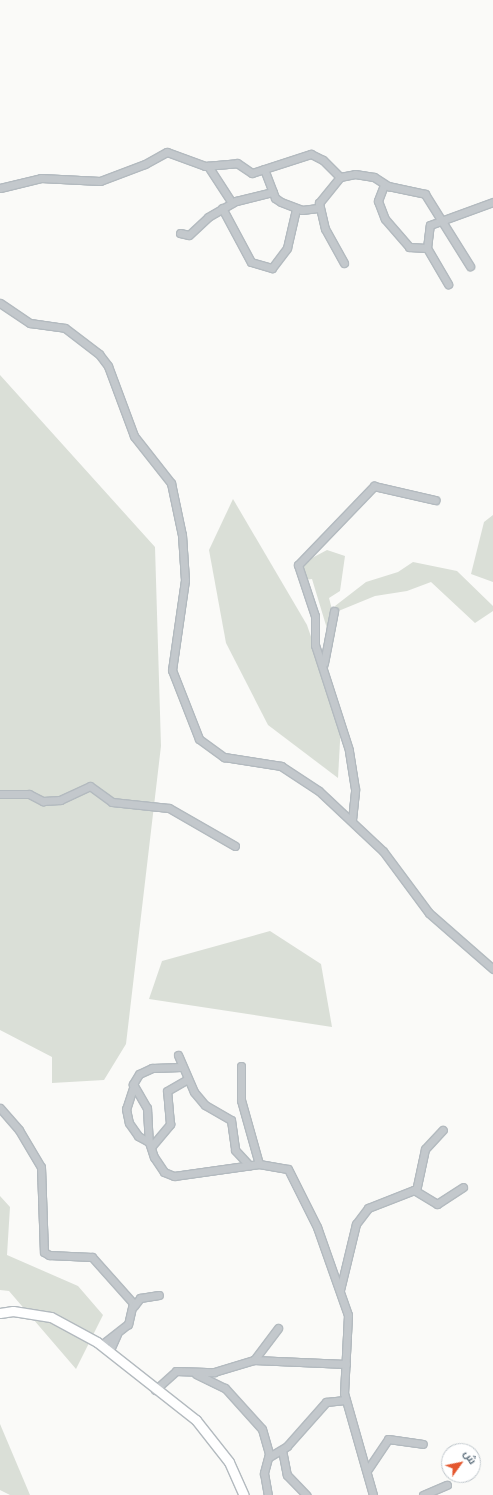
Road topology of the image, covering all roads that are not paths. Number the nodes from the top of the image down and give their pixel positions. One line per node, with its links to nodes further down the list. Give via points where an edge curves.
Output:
1 (208, 166): 2 (street, via 216,162 237,163 252,173); 5 (street, via 167,152 145,164 100,181 41,178); 8 (street)
2 (264, 169): 3 (street, via 311,154 323,160); 6 (street)
3 (340, 177): 4 (street, via 370,176); 10 (street, via 322,196)
4 (384, 185): 12 (street, via 422,192); 14 (street, via 378,201 388,223 409,247)
5 (0, 188)
6 (273, 192): 8 (street); 11 (street, via 281,202)
7 (493, 202): 12 (street)
8 (232, 203): 9 (street)
9 (222, 208): 11 (street, via 251,262 272,268 287,248); 13 (street, via 189,235)
10 (318, 208): 11 (street); 15 (street, via 330,241)
11 (296, 209)
12 (439, 220): 14 (street, via 429,226); 16 (street)
13 (180, 233)
14 (427, 248): 17 (street)
15 (344, 262)
16 (470, 266)
17 (448, 284)
18 (0, 303): 23 (street, via 30,322 65,328 100,354 108,366 134,436 171,483 182,535 186,580 172,670 199,739 224,757 281,766)
19 (435, 500): 21 (street, via 374,486 298,565 301,583 314,612 315,645)
20 (334, 611): 21 (street)
21 (324, 664): 23 (street, via 349,750 355,789)
22 (0, 794): 24 (street, via 29,794 43,801 60,800 90,786 112,802 169,808)
23 (352, 820): 25 (street, via 383,851 429,913)
24 (234, 846)
25 (493, 969)
26 (178, 1055): 28 (street)
27 (241, 1066): 34 (street, via 241,1100)
28 (181, 1067): 29 (street); 30 (street, via 146,1070 135,1079)
29 (186, 1080): 33 (street, via 167,1091 170,1124); 35 (street, via 205,1105 231,1120 237,1155)
30 (133, 1088): 33 (street, via 147,1108); 33 (street, via 126,1109 129,1123 138,1136)
31 (0, 1108): 40 (street, via 19,1130 41,1167 44,1252 49,1255 92,1257)
32 (444, 1130): 37 (street, via 425,1149)
33 (150, 1145): 35 (street, via 161,1168 174,1176)
34 (259, 1164): 35 (street); 38 (street, via 288,1169 299,1196 315,1222)
35 (249, 1165)
36 (463, 1187): 37 (street, via 437,1204 428,1202)
37 (416, 1191): 38 (street, via 374,1204 362,1213)
38 (340, 1290): 47 (street, via 348,1315)
39 (159, 1295): 40 (street, via 140,1298)
40 (134, 1306): 43 (street, via 132,1317)
41 (0, 1313): 44 (street, via 13,1311 51,1317)
42 (278, 1328): 46 (street)
43 (118, 1333): 44 (street); 45 (street)
44 (101, 1345): 45 (street)
45 (109, 1352): 49 (street)
46 (254, 1360): 47 (street); 48 (street)
47 (346, 1364): 50 (street)
48 (196, 1374): 49 (street, via 172,1372); 53 (street, via 225,1388 258,1422 268,1443)
49 (155, 1390): 56 (street, via 203,1428 235,1472)
50 (345, 1400): 52 (street, via 326,1402); 54 (street)
51 (423, 1444): 54 (street, via 388,1439)
52 (282, 1450): 53 (street); 58 (street, via 286,1475)
53 (269, 1457): 57 (street, via 264,1473)
54 (368, 1469): 59 (street)
55 (447, 1485): 60 (street)
56 (244, 1495)
57 (268, 1495)
58 (306, 1495)
59 (373, 1495)
60 (423, 1495)

